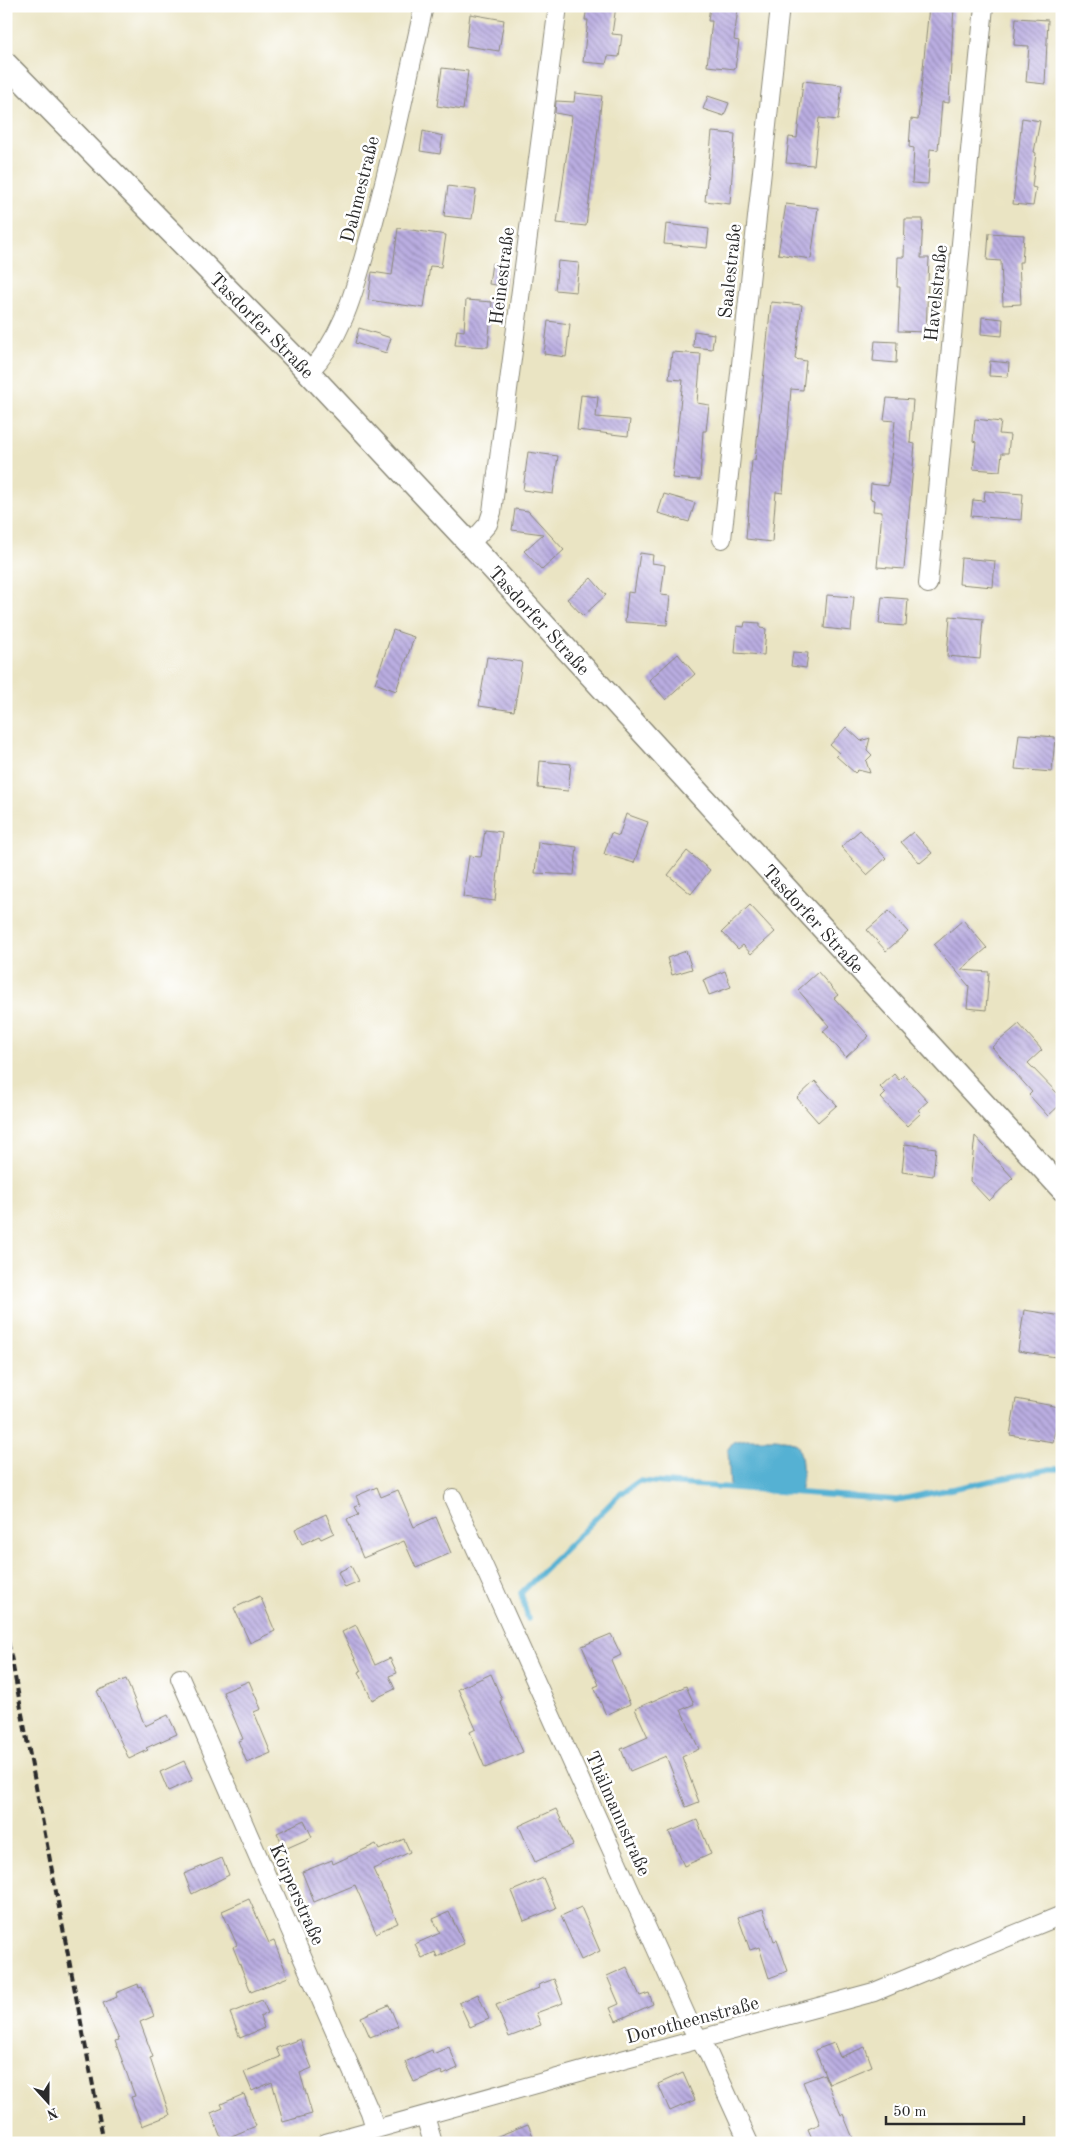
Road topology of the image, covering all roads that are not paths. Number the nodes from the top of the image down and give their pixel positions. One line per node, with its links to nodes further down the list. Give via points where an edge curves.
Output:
1 (424, 6): 6 (street, Dahmestraße, via 380,202 348,309 331,344)
2 (558, 6): 8 (street, Heinestraße, via 492,512 488,524)
3 (780, 6): 7 (street, Saalestraße)
4 (984, 6): 9 (street, Havelstraße)
5 (6, 64): 6 (main road, Tasdorfer Straße)
6 (309, 372): 8 (main road, Tasdorfer Straße)
7 (722, 539)
8 (470, 544): 10 (main road, Tasdorfer Straße)
9 (928, 584)
10 (1062, 1189)
11 (453, 1498): 14 (street, Thälmannstraße)
12 (180, 1678): 16 (street, Körperstraße)
13 (1062, 1915): 14 (street, Dorotheenstraße, via 874,1992)
14 (699, 2039): 15 (street, Dorotheenstraße); 19 (street, Thälmannstraße)
15 (425, 2116): 16 (street, Dorotheenstraße); 18 (street)
16 (375, 2128): 17 (street, Dorotheenstraße)
17 (326, 2143)
18 (433, 2143)
19 (749, 2143)

